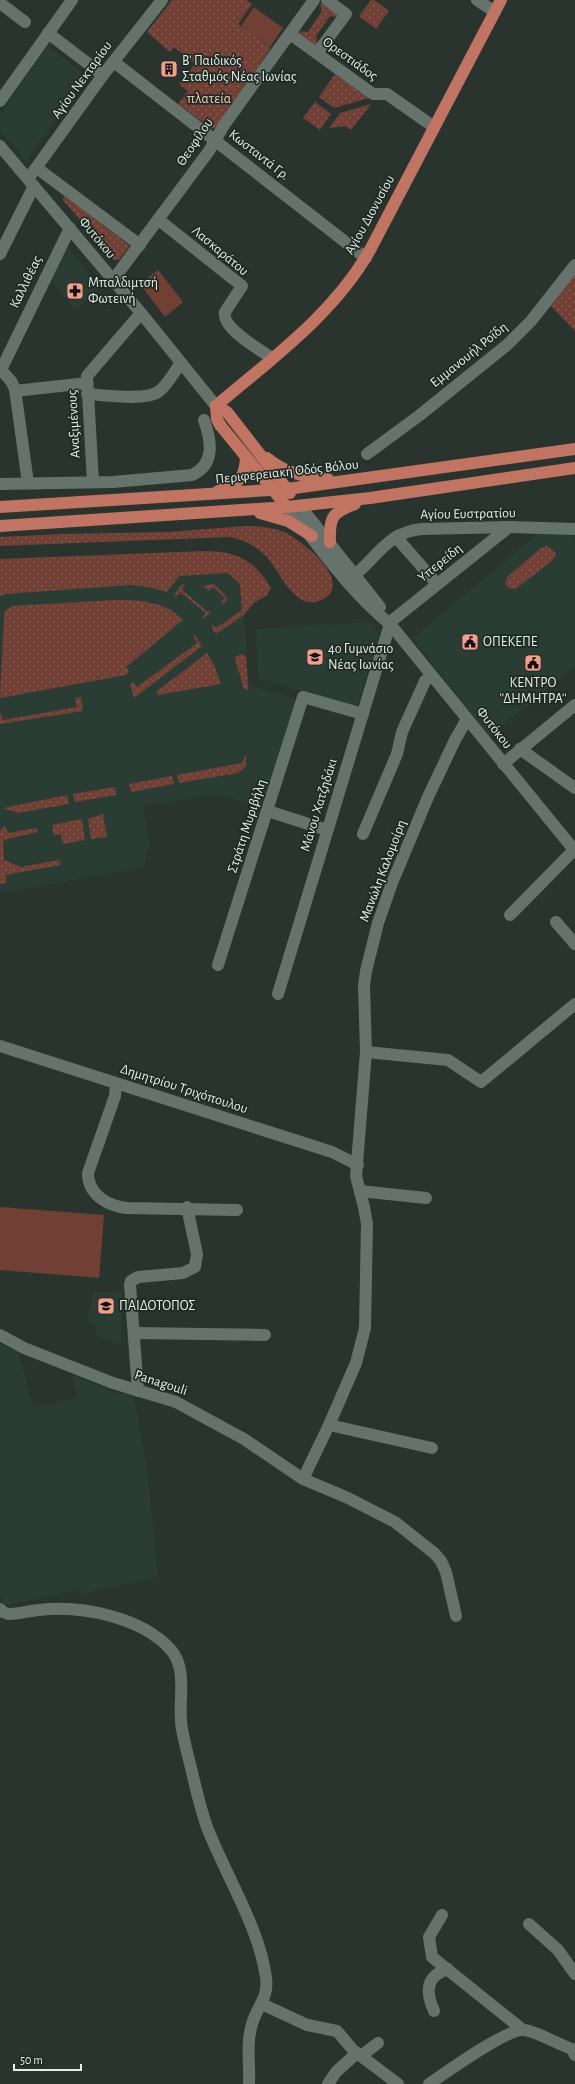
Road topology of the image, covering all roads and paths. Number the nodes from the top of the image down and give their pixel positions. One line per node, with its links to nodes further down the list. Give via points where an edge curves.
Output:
1 (72, 0): 10 (street)
2 (162, 0): 13 (street, Αγίου Νεκταρίου)
3 (314, 0): 11 (street, Θεοφίλου)
4 (327, 0): 12 (street, via 346,14)
5 (477, 0): 8 (street)
6 (502, 0): 8 (main road, Αγίου Διονυσίου)
7 (0, 3): 9 (street)
8 (495, 12): 16 (main road, Αγίου Διονυσίου)
9 (25, 22)
10 (48, 34): 14 (street); 15 (street)
11 (290, 34): 12 (street, Ορεστιάδος); 17 (street, Θεοφίλου, via 224,125)
12 (317, 53): 16 (street, Ορεστιάδος, via 373,94 387,94)
13 (114, 62): 14 (street, Αγίου Νεκταρίου); 17 (street, Κωσταντά Γρ.)
14 (103, 75): 19 (street, Αγίου Νεκταρίου)
15 (0, 101)
16 (434, 127): 25 (main road, Αγίου Διονυσίου)
17 (216, 140): 21 (street, Θεοφίλου); 25 (street, Κωσταντά Γρ.)
18 (0, 146): 20 (street, Φυτόκου)
19 (37, 168): 20 (street, Αγίου Νεκταρίου); 23 (street)
20 (31, 183): 22 (street, Φυτόκου); 24 (street, Αγίου Νεκταρίου)
21 (159, 220): 23 (street, Θεοφίλου); 30 (street, Λασκαράτου, via 242,286 224,312 224,317 232,329)
22 (70, 228): 27 (street, Φυτόκου); 29 (street, Καλλιθέας)
23 (140, 245): 27 (street, Θεοφίλου)
24 (0, 254)
25 (366, 258): 30 (main road, Αγίου Διονυσίου, via 327,308)
26 (575, 265): 39 (street, Εμμανουήλ Ροΐδη, via 531,321 507,345)
27 (113, 280): 28 (street, Φυτόκου)
28 (141, 312): 31 (street, Φυτόκου); 33 (street, Αναξιμένους, via 88,373)
29 (4, 354): 32 (street, Καλλιθέας)
30 (272, 358): 35 (main road, Αγίου Διονυσίου)
31 (181, 363): 33 (street, via 162,389 154,394 143,396); 35 (street, Φυτόκου)
32 (0, 371): 34 (street, via 12,382)
33 (87, 388): 34 (street); 43 (street, Αναξιμένους)
34 (16, 391): 45 (street)
35 (216, 406): 37 (main road, Φυτόκου, via 227,412); 40 (main road, Φυτόκου, via 220,425)
36 (204, 420): 43 (street, via 211,445 207,462 198,472 167,478)
37 (246, 438): 42 (main road, via 273,463 292,473 309,478); 46 (main road, Φυτόκου)
38 (575, 449): 42 (main road, Περιφερειακή Οδός Βόλου)
39 (367, 454)
40 (246, 457): 47 (main road, Φυτόκου); 48 (main road, via 245,469 240,480)
41 (575, 468): 49 (main road)
42 (357, 481): 46 (main road, Περιφερειακή Οδός Βόλου)
43 (93, 482): 45 (street)
44 (0, 484): 45 (street)
45 (28, 484)
46 (287, 489): 47 (main road, Περιφερειακή Οδός Βόλου); 50 (main road, Φυτόκου)
47 (273, 490): 48 (main road, Περιφερειακή Οδός Βόλου); 52 (main road, Φυτόκου)
48 (212, 494): 51 (main road, Περιφερειακή Οδός Βόλου)
49 (370, 498): 50 (main road); 59 (main road, via 344,508 334,516 329,527)
50 (300, 506): 52 (main road); 59 (street, Φυτόκου)
51 (0, 507)
52 (287, 507): 53 (main road); 57 (street, Φυτόκου)
53 (247, 511): 54 (main road); 57 (main road, via 288,521)
54 (0, 526)
55 (509, 527): 56 (street, Αγίου Ευστρατίου); 58 (street, Αγίου Ευστρατίου, via 422,528); 61 (street, Υπερείδη)
56 (575, 529)
57 (312, 536): 62 (street, Φυτόκου, via 360,596 380,618)
58 (396, 537): 60 (street, Αγίου Ευστρατίου, via 382,547); 61 (street)
59 (330, 542): 60 (street, Φυτόκου)
60 (355, 575): 62 (street, Φυτόκου)
61 (437, 584): 62 (street, Υπερείδη)
62 (390, 624): 63 (street, Φυτόκου); 65 (street, Μάνου Χατζηδάκι)
63 (431, 675): 66 (street, Φυτόκου); 72 (street, via 425,681 402,732 397,754)
64 (575, 705): 67 (street)
65 (363, 714): 70 (street, Στράτη Μυριβήλη, via 303,696); 71 (street, Μάνου Χατζηδάκι)
66 (467, 719): 68 (street, Φυτόκου); 81 (street, Μανώλη Καλομοίρη, via 428,797 378,923 364,986)
67 (520, 749): 68 (street); 69 (street)
68 (503, 764): 73 (street, Φυτόκου)
69 (575, 788)
70 (268, 811): 71 (street); 77 (street, Στράτη Μυριβήλη)
71 (327, 830): 78 (street, Μάνου Χατζηδάκι)
72 (363, 834)
73 (574, 850): 74 (street)
74 (510, 915)
75 (556, 922): 76 (street)
76 (575, 944)
77 (218, 965)
78 (278, 994)
79 (575, 1004): 81 (street, via 481,1082 453,1062 443,1059)
80 (0, 1046): 82 (street, Δημητρίου Τριχόπουλου)
81 (366, 1052): 83 (street, Μανώλη Καλομοίρη)
82 (116, 1084): 83 (street, Δημητρίου Τριχόπουλου, via 332,1152); 86 (street, via 116,1096 88,1173 90,1184 109,1205 127,1208)
83 (358, 1165): 84 (street, Μανώλη Καλομοίρη, via 356,1180)
84 (360, 1191): 85 (street); 92 (street, Μανώλη Καλομοίρη, via 367,1224 365,1328 356,1364)
85 (426, 1198)
86 (188, 1207): 87 (street); 88 (street, via 197,1250 197,1263 193,1269 186,1272 138,1277 131,1281)
87 (237, 1210)
88 (135, 1333): 90 (street); 91 (street)
89 (0, 1335): 91 (street, Panagouli, via 24,1348)
90 (265, 1335)
91 (138, 1391): 94 (street, Panagouli, via 176,1402 192,1410 244,1439)
92 (329, 1425): 93 (street); 94 (street, Μανώλη Καλομοίρη)
93 (432, 1448)
94 (303, 1479): 96 (street, Panagouli, via 395,1522 434,1553 446,1572)
95 (0, 1609): 101 (street, via 8,1614 39,1610 100,1612 149,1633 170,1649 179,1661 180,1720 208,1828 263,1964 266,1986)
96 (456, 1616)
97 (442, 1915): 99 (street, via 429,1937 429,1943 432,1957)
98 (529, 1924): 100 (street, via 558,1950)
99 (448, 1969): 102 (street, via 440,1972 430,1983 428,1997); 103 (street)
100 (575, 1974)
101 (262, 2004): 106 (street, via 307,2025 337,2032); 107 (street, via 252,2023 248,2058)
102 (434, 2011)
103 (523, 2030): 105 (street); 110 (street, via 513,2032)
104 (378, 2043): 106 (street)
105 (574, 2049)
106 (359, 2054): 108 (street, via 336,2072); 109 (street)
107 (249, 2084)
108 (328, 2084)
109 (398, 2084)
110 (429, 2084)

